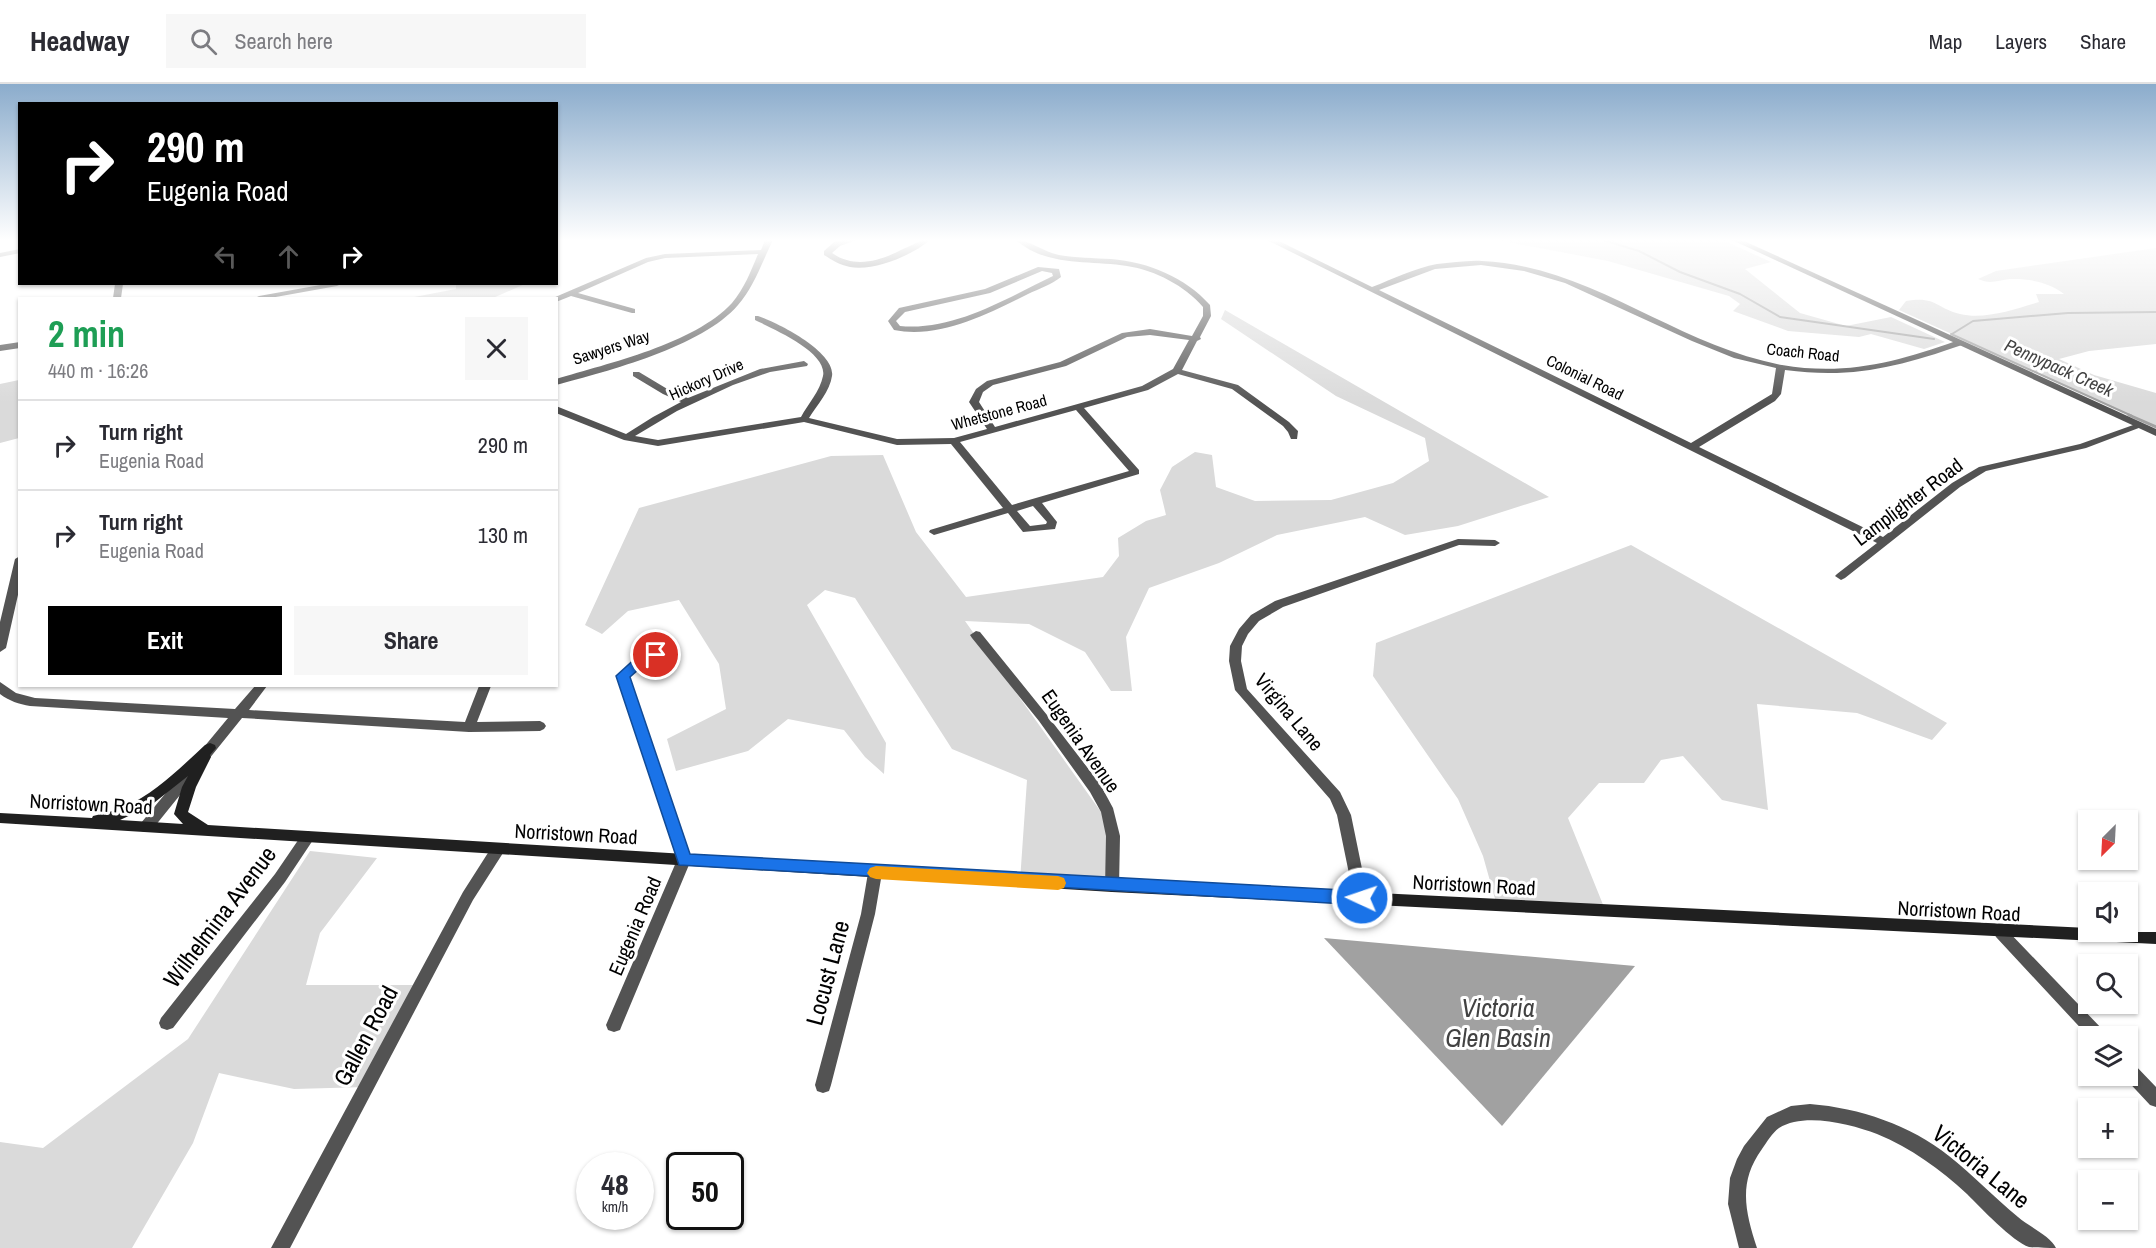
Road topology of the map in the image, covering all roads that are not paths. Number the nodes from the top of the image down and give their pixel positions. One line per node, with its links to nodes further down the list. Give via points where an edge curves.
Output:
1 (572, 294): 10 (street)
2 (573, 294): 11 (street)
3 (742, 294): 21 (street, Sawyers Way, via 732,308 675,342)
4 (972, 294): 5 (street, via 902,310 892,321 897,328 907,330 950,323)
5 (1017, 294)
6 (1192, 294): 13 (street, via 1207,307)
7 (1385, 294): 32 (street, Colonial Road)
8 (1595, 294): 18 (street, Coach Road, via 1725,351)
9 (1854, 294): 14 (street)
10 (558, 299)
11 (632, 311)
12 (758, 318): 25 (street, via 817,352 827,363 828,374)
13 (1197, 339): 19 (street); 27 (street, via 1135,333 1063,364 990,383 979,391 974,402)
14 (1959, 343): 18 (street, Coach Road, via 1883,369 1827,372); 26 (street)
15 (18, 345): 16 (street)
16 (0, 348)
17 (804, 364): 22 (street, Hickory Drive, via 764,371)
18 (1780, 367): 32 (street, via 1772,399)
19 (1177, 372): 23 (street, Whetstone Road, via 1145,388); 29 (street, via 1235,387 1286,424)
20 (636, 374): 22 (street)
21 (558, 381)
22 (690, 402): 30 (street, Hickory Drive)
23 (1077, 406): 27 (street, Whetstone Road); 33 (street, via 1135,472)
24 (558, 411): 30 (street, Whetstone Road)
25 (804, 419): 30 (street, Whetstone Road, via 667,442); 31 (street, Whetstone Road, via 897,442)
26 (2139, 426): 28 (street); 36 (street, Lamplighter Road, via 2083,446 1983,469 1956,485)
27 (992, 429): 31 (street, Whetstone Road)
28 (2156, 433)
29 (1294, 437)
30 (627, 438)
31 (954, 441): 34 (street)
32 (1692, 447): 36 (street, Colonial Road)
33 (1036, 502): 34 (street); 34 (street, via 1052,522 1051,527 1027,530)
34 (1010, 509): 35 (street)
35 (934, 532)
36 (1884, 542): 39 (street, Lamplighter Road)
37 (1495, 543): 59 (street, Virgina Lane, via 1458,542 1279,604 1248,625 1236,646 1234,661 1241,690 1335,796 1344,815)
38 (18, 568): 41 (street)
39 (1841, 576)
40 (976, 635): 58 (street, Eugenia Avenue, via 1095,788 1108,812 1113,836)
41 (0, 648)
42 (656, 655): 56 (street, Eugenia Road, via 642,659 623,676)
43 (0, 686): 46 (street, via 18,699 35,702)
44 (260, 687): 46 (street)
45 (485, 687): 48 (street)
46 (237, 715): 48 (street); 49 (street)
47 (540, 726): 48 (street)
48 (469, 727)
49 (210, 748): 51 (main road, via 166,789 143,804 121,815); 52 (street); 53 (main road, via 189,787 181,814 190,822)
50 (0, 819): 51 (main road, Norristown Road)
51 (79, 823): 52 (main road, Norristown Road)
52 (146, 827): 53 (main road, Norristown Road)
53 (220, 831): 54 (main road, Norristown Road)
54 (308, 837): 55 (main road, Norristown Road); 62 (street, Wilhelmina Avenue)
55 (498, 849): 56 (main road, Norristown Road); 68 (street, Gallen Road, via 468,896)
56 (684, 860): 57 (main road, Norristown Road); 63 (street, Eugenia Road)
57 (875, 873): 58 (main road, Norristown Road); 66 (street, Locust Lane)
58 (1112, 886): 59 (main road, Norristown Road)
59 (1362, 898): 60 (main road, Norristown Road)
60 (2001, 933): 61 (main road, Norristown Road); 64 (street)
61 (2156, 938)
62 (167, 1023)
63 (614, 1025)
64 (2089, 1026)
65 (2138, 1080): 67 (street)
66 (823, 1085)
67 (2156, 1099)
68 (280, 1248)
69 (1748, 1248): 70 (street, Victoria Lane, via 1738,1219 1736,1192 1747,1153 1774,1121 1819,1112 1881,1129 1927,1150)
70 (2046, 1248)

